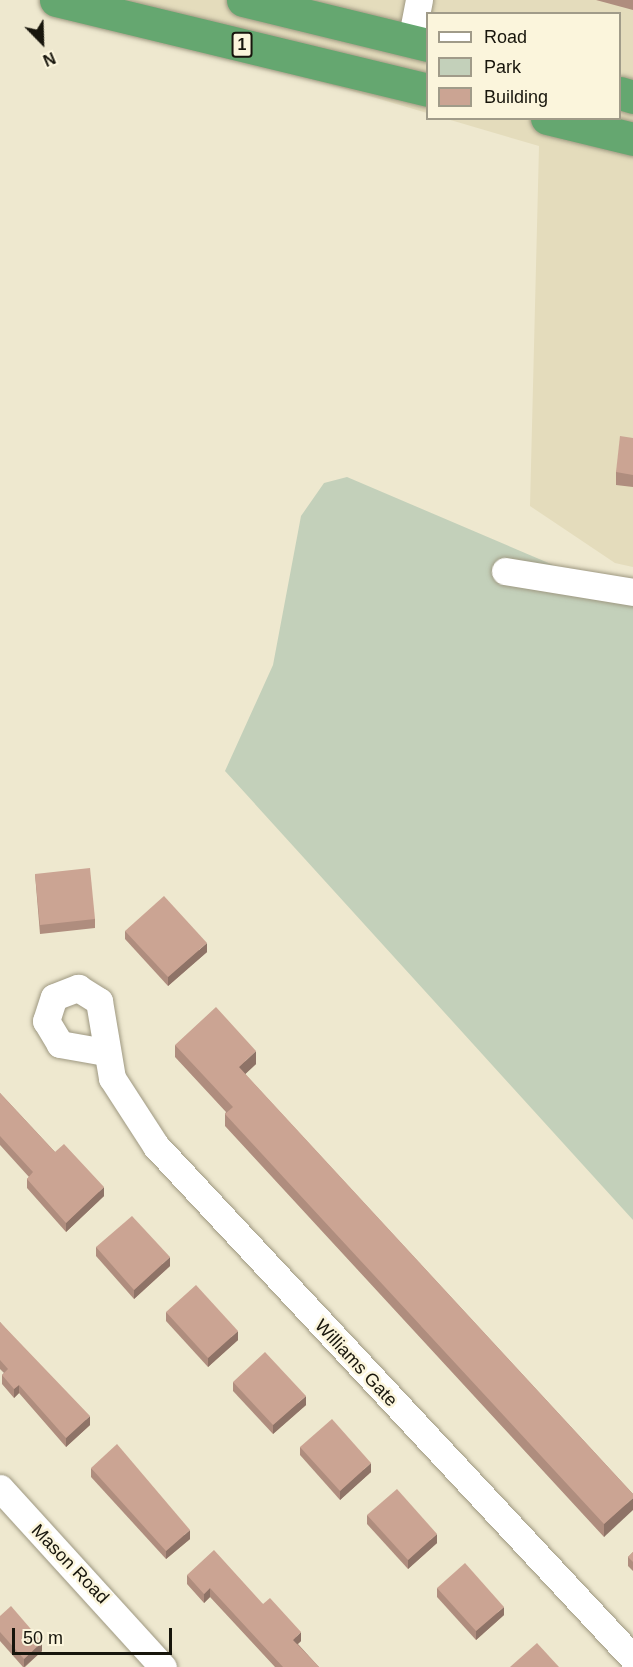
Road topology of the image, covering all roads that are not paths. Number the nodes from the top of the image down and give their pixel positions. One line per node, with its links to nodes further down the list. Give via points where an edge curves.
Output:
1 (56, 0): 5 (highway, 1)
2 (243, 0): 4 (highway)
3 (419, 0): 4 (street)
4 (419, 43)
5 (426, 90)
6 (555, 120): 7 (highway)
7 (633, 139)
8 (505, 571): 9 (street)
9 (633, 591)
10 (105, 1052): 12 (street, Williams Gate, via 123,1099 176,1171)
11 (0, 1488): 13 (street, Mason Road)
12 (633, 1658)
13 (164, 1667)

